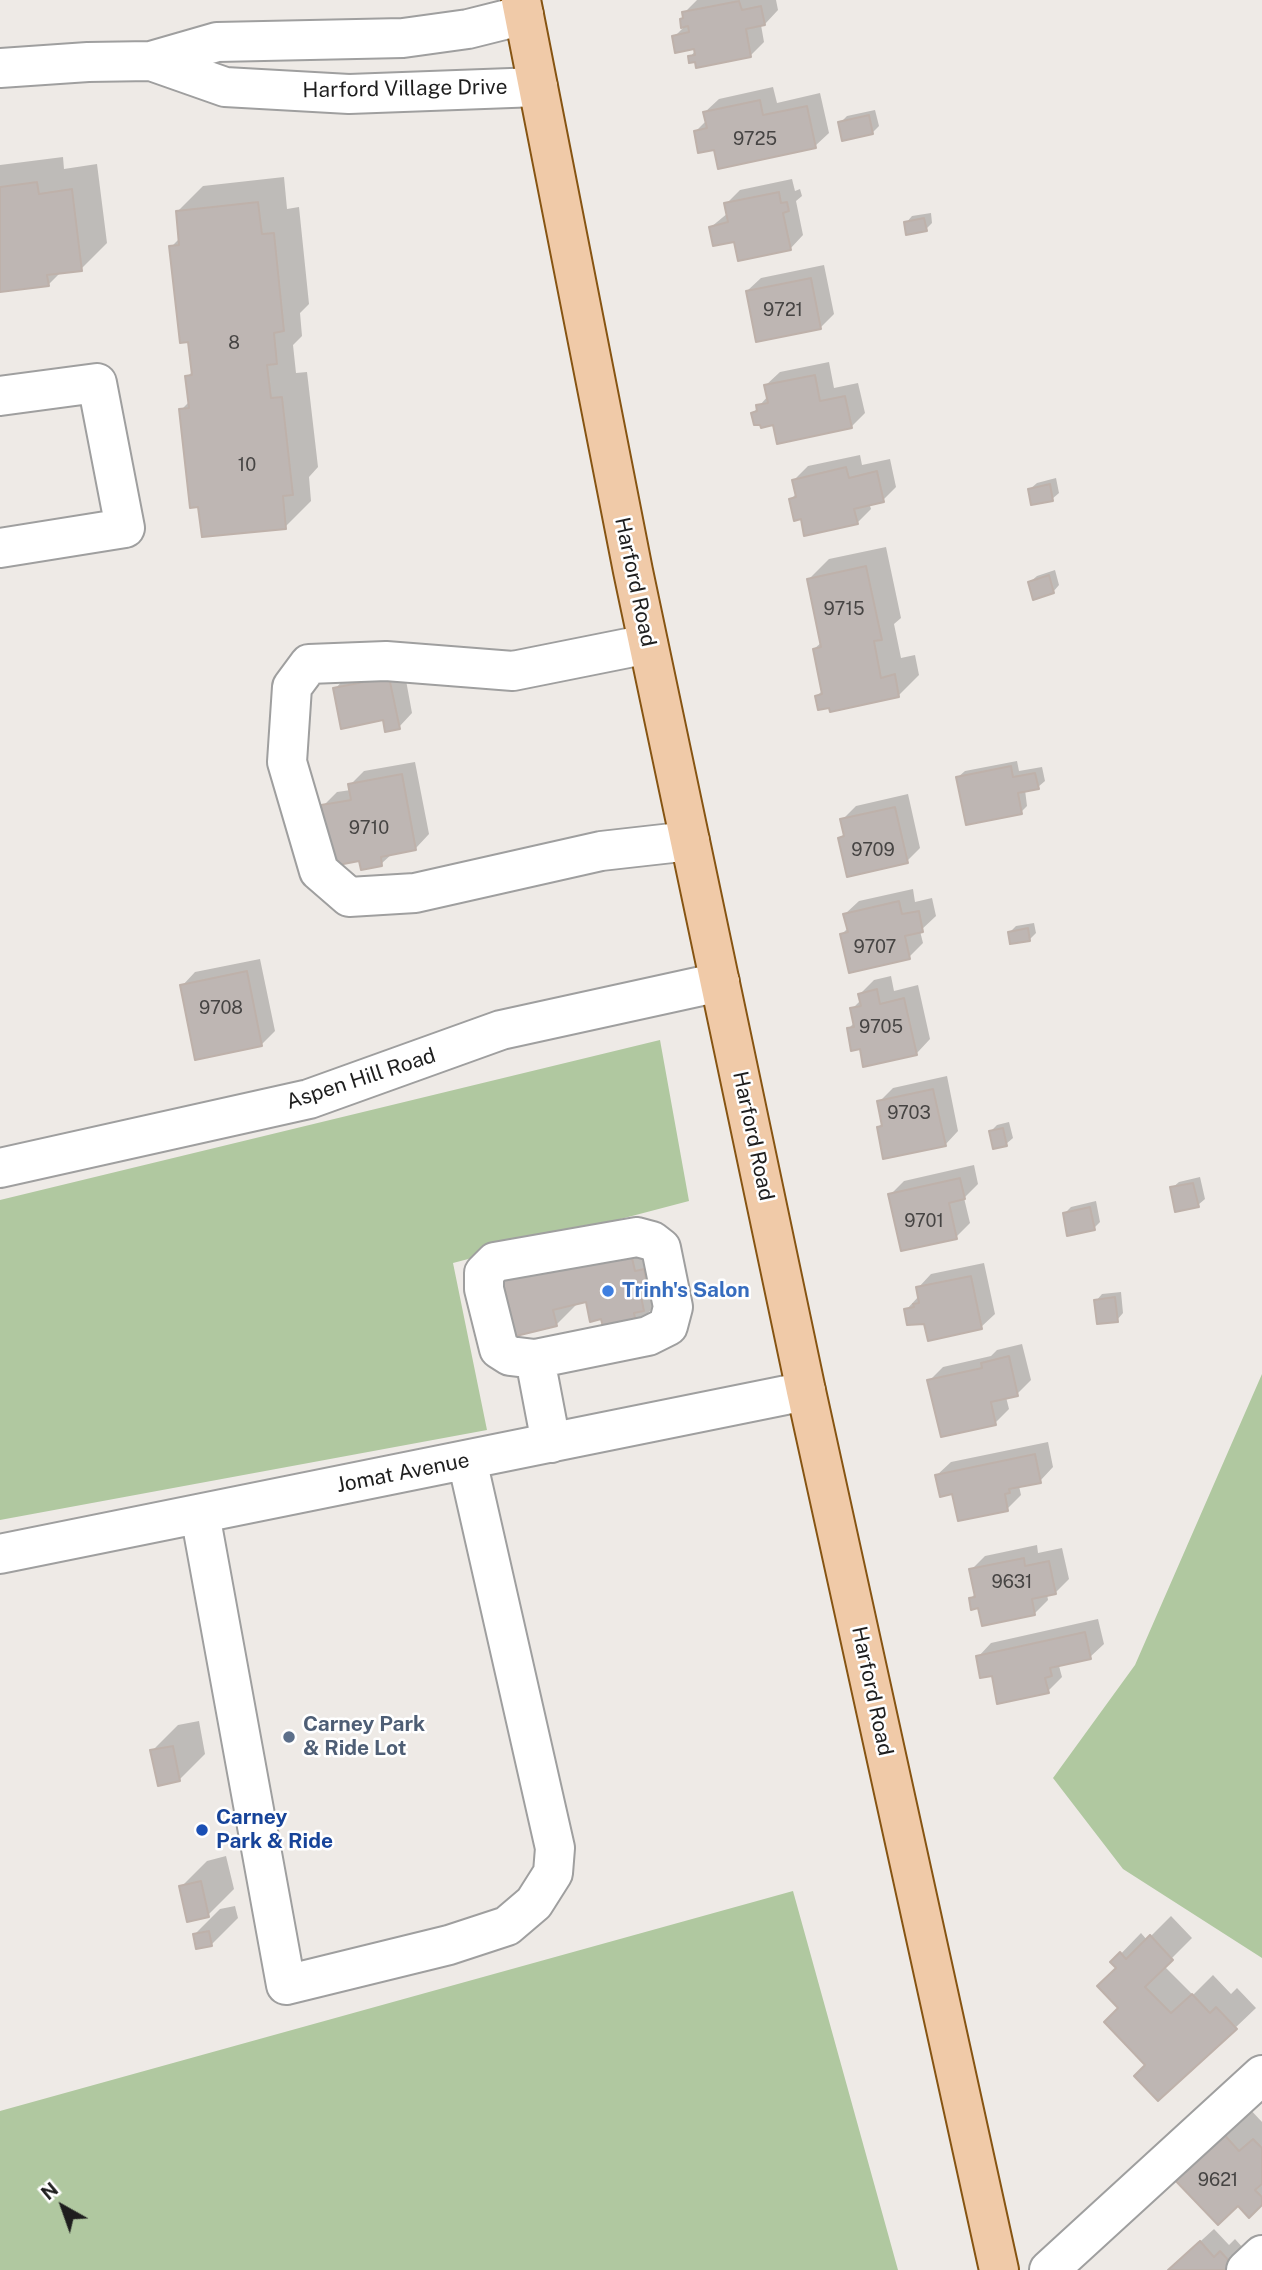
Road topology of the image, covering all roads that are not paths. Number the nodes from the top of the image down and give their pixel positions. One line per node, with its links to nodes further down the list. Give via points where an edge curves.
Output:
1 (522, 7): 2 (street, Harford Village Drive, via 468,29 403,38 217,42); 4 (main road, Harford Road)
2 (151, 61): 3 (street, Harford Village Drive); 4 (street, Harford Village Drive, via 225,87 349,94)
3 (0, 68)
4 (538, 88): 7 (main road, Harford Road)
5 (0, 396): 6 (street, via 97,383 125,528)
6 (0, 548)
7 (648, 644): 8 (main road, Harford Road); 8 (street, via 513,671 386,662 309,664 292,687 287,762 318,871 349,897 415,893 601,851)
8 (690, 841): 9 (main road, Harford Road)
9 (720, 982): 10 (street, Aspen Hill Road, via 501,1030 309,1099); 12 (main road, Harford Road)
10 (0, 1168)
11 (535, 1359): 11 (street, via 648,1336 668,1326 673,1307 661,1248 637,1237 495,1262 484,1273 484,1289 499,1349 510,1356); 13 (street)
12 (806, 1391): 13 (street, Jomat Avenue); 19 (main road, Harford Road)
13 (551, 1443): 14 (street, Jomat Avenue)
14 (467, 1460): 15 (street, Jomat Avenue); 15 (street, via 555,1848 553,1873 534,1903 507,1926 286,1985)
15 (200, 1514): 16 (street, Jomat Avenue)
16 (0, 1555)
17 (1262, 2075): 20 (street)
18 (1262, 2255): 21 (street)
19 (999, 2270)
20 (1049, 2270)
21 (1246, 2270)

